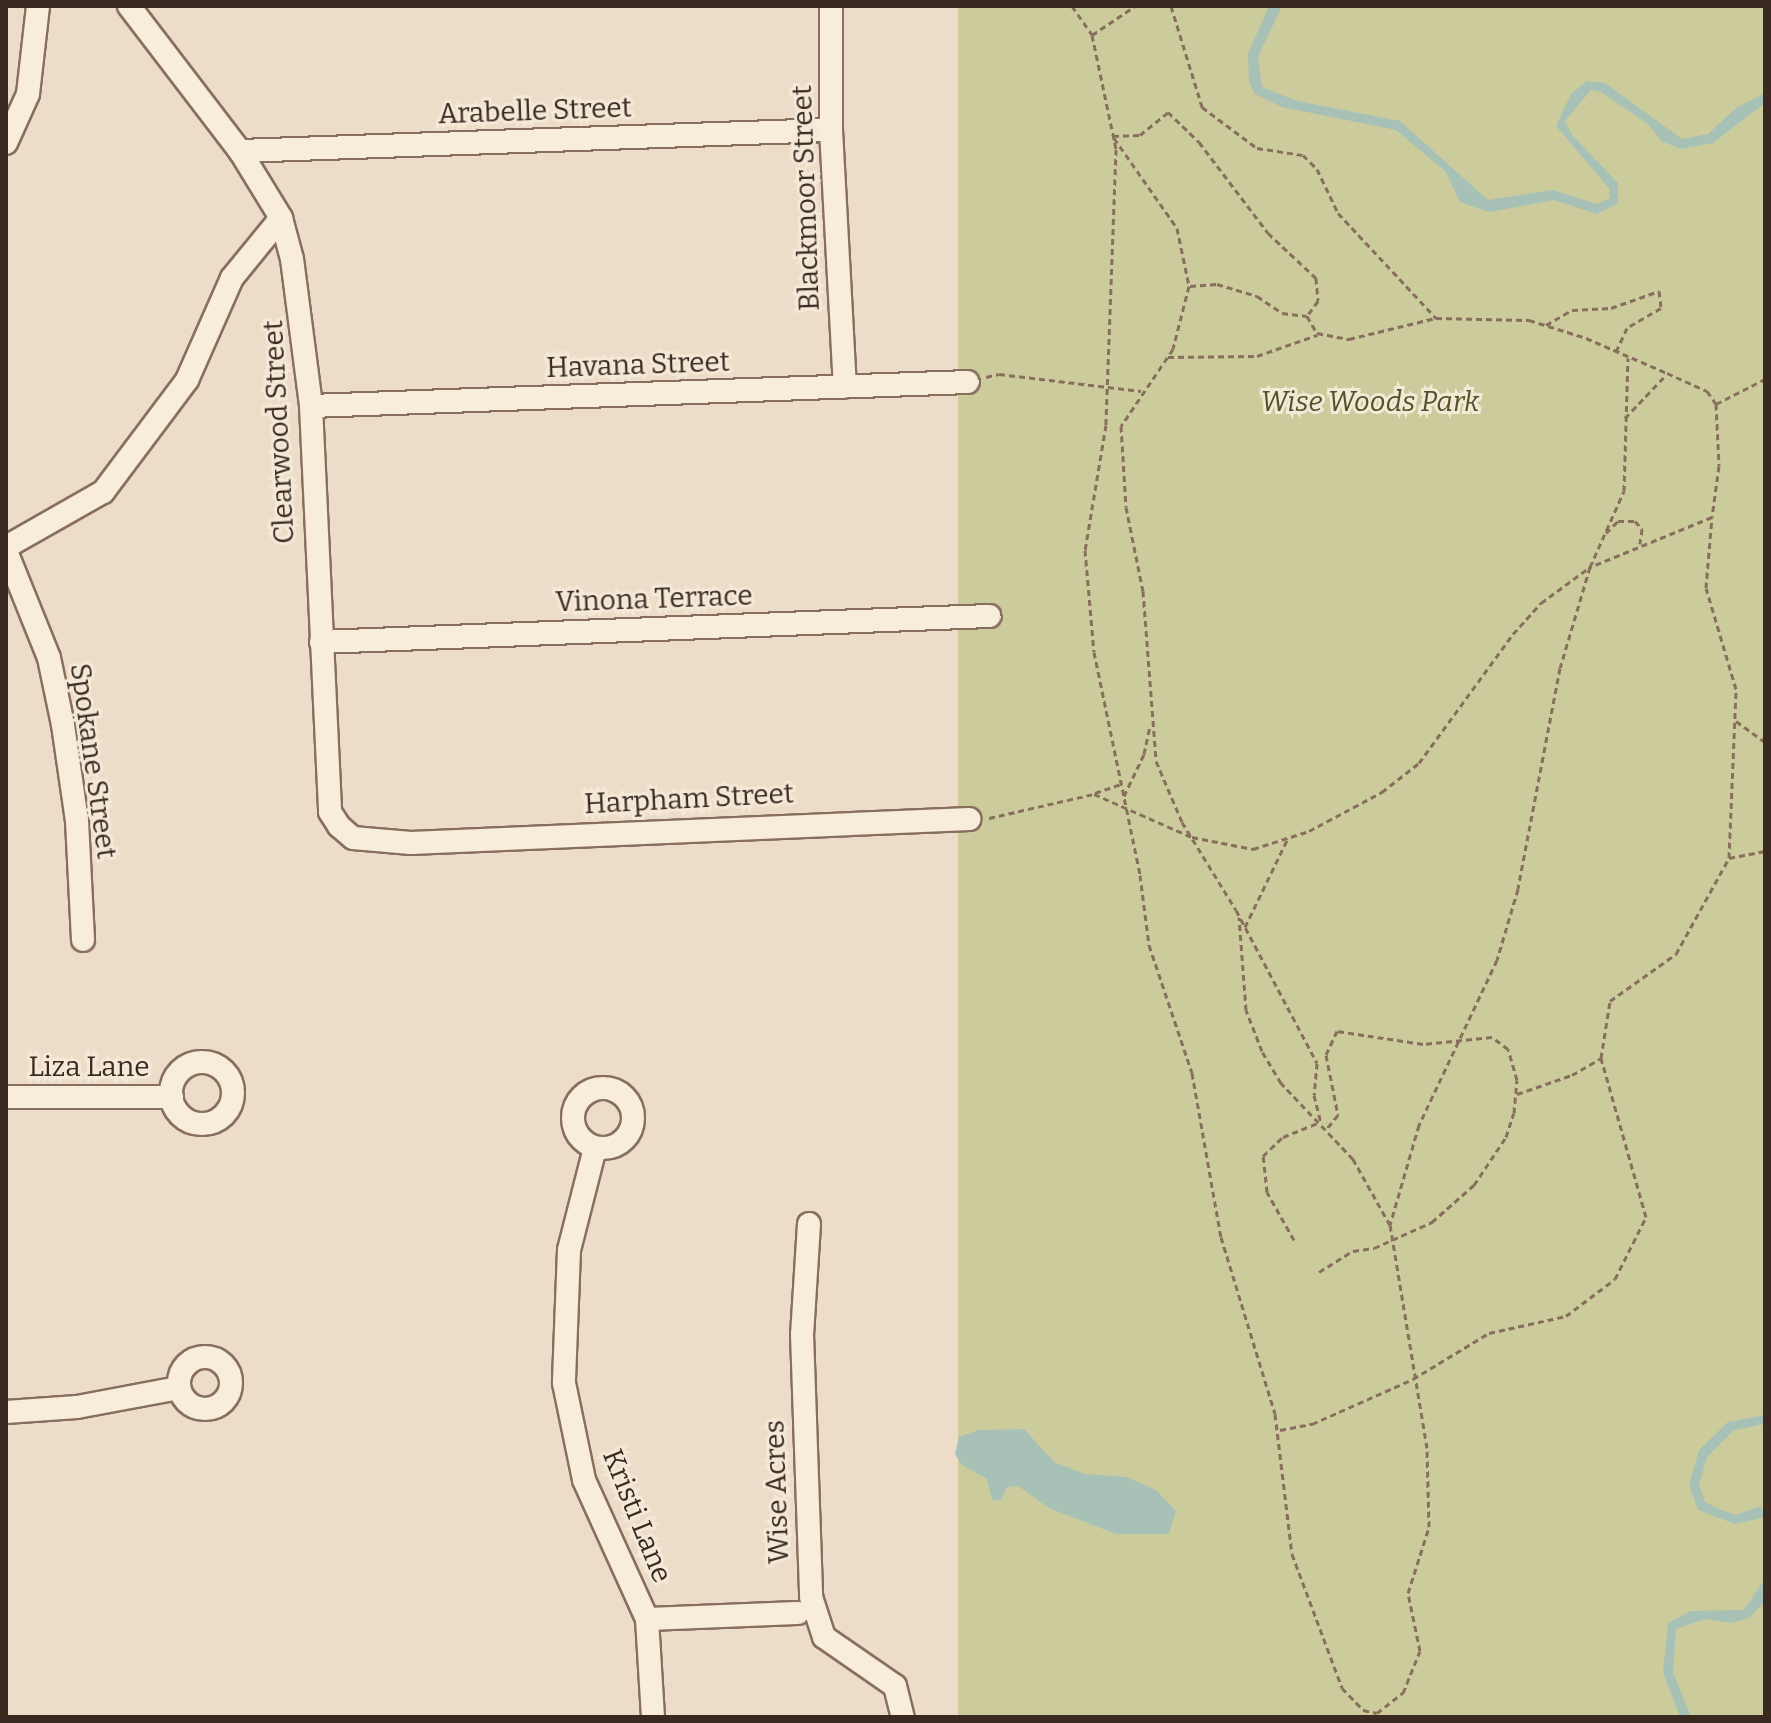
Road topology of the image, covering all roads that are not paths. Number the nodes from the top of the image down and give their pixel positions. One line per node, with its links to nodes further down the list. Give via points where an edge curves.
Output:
1 (38, 6): 5 (street, via 28,94)
2 (129, 6): 6 (street, Clearwood Street)
3 (831, 6): 4 (street, Blackmoor Street)
4 (831, 130): 6 (street, Arabelle Street); 9 (street, Blackmoor Street)
5 (6, 143)
6 (240, 151): 7 (street, Clearwood Street)
7 (281, 218): 10 (street, Clearwood Street, via 301,299); 11 (street, via 232,278 187,380 103,492)
8 (968, 382): 9 (street, Havana Street)
9 (845, 387): 10 (street, Havana Street)
10 (311, 406): 13 (street, Clearwood Street)
11 (6, 549): 16 (street, Spokane Street, via 49,658 63,725 77,821)
12 (989, 616): 13 (street, Vinona Terrace)
13 (321, 642): 15 (street, Clearwood Street, via 330,812 353,838)
14 (969, 819): 15 (street, Harpham Street)
15 (411, 843)
16 (83, 940)
17 (6, 1097): 18 (street, Liza Lane)
18 (172, 1097)
19 (595, 1148): 24 (street, Kristi Lane, via 569,1250 564,1383 584,1480)
20 (809, 1224): 26 (street, Wise Acres, via 802,1334 811,1597 824,1637 895,1686)
21 (179, 1388): 22 (street, via 77,1407)
22 (6, 1412)
23 (798, 1613): 24 (street)
24 (647, 1619): 25 (street, Kristi Lane)
25 (653, 1717)
26 (903, 1717)

